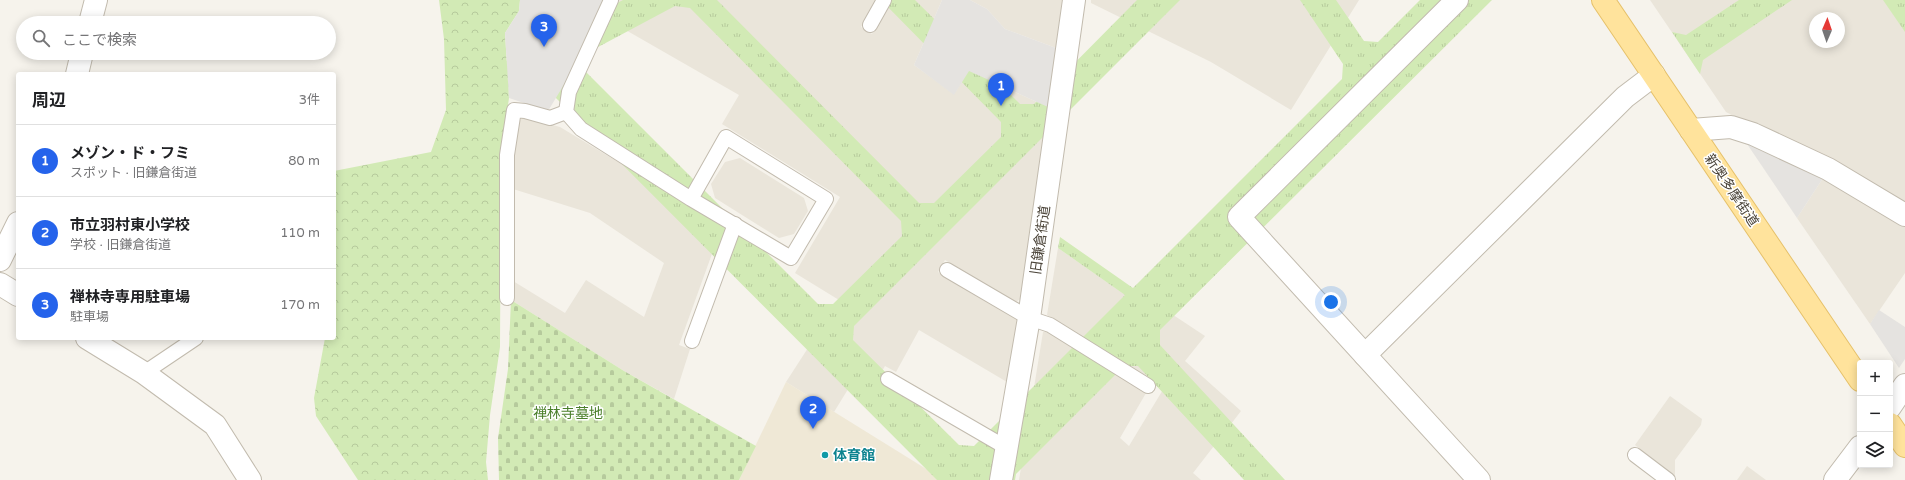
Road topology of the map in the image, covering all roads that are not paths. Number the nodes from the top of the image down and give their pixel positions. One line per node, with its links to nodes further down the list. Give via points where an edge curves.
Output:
1 (96, 0): 7 (street)
2 (611, 0): 12 (lane, via 569,92)
3 (884, 0): 8 (lane)
4 (1074, 0): 23 (street, 旧鎌倉街道)
5 (1457, 0): 27 (street, via 1239,217)
6 (1603, 0): 11 (main road, 新奥多摩街道)
7 (92, 16)
8 (870, 25)
9 (80, 60): 10 (street)
10 (77, 72)
11 (1654, 75): 13 (main road, 新奥多摩街道); 27 (street, via 1625,97)
12 (566, 112): 14 (lane, via 581,129); 22 (lane, via 550,118 514,110 507,155)
13 (1691, 130): 15 (street, via 1731,127 1753,134 1828,169); 29 (main road, 新奥多摩街道)
14 (691, 199): 16 (lane); 16 (lane, via 726,137 826,199 791,258)
15 (1905, 215)
16 (735, 224): 26 (lane)
17 (16, 227): 18 (street)
18 (0, 260)
19 (947, 270): 23 (lane)
20 (0, 284): 21 (street)
21 (16, 294)
22 (506, 298)
23 (1029, 318): 32 (lane, via 1050,325); 36 (street, 旧鎌倉街道)
24 (90, 340): 28 (street)
25 (193, 340): 28 (lane)
26 (692, 341)
27 (1365, 355): 41 (street)
28 (144, 373): 39 (street, via 215,425)
29 (1857, 376)
30 (888, 379): 36 (lane)
31 (1905, 385): 33 (street)
32 (1148, 386)
33 (1893, 403)
34 (1893, 428): 35 (main road)
35 (1905, 446)
36 (1007, 448): 40 (street, 旧鎌倉街道)
37 (1857, 451): 43 (street)
38 (1635, 455): 42 (lane)
39 (250, 480)
40 (1001, 480)
41 (1480, 480)
42 (1668, 480)
43 (1835, 480)

